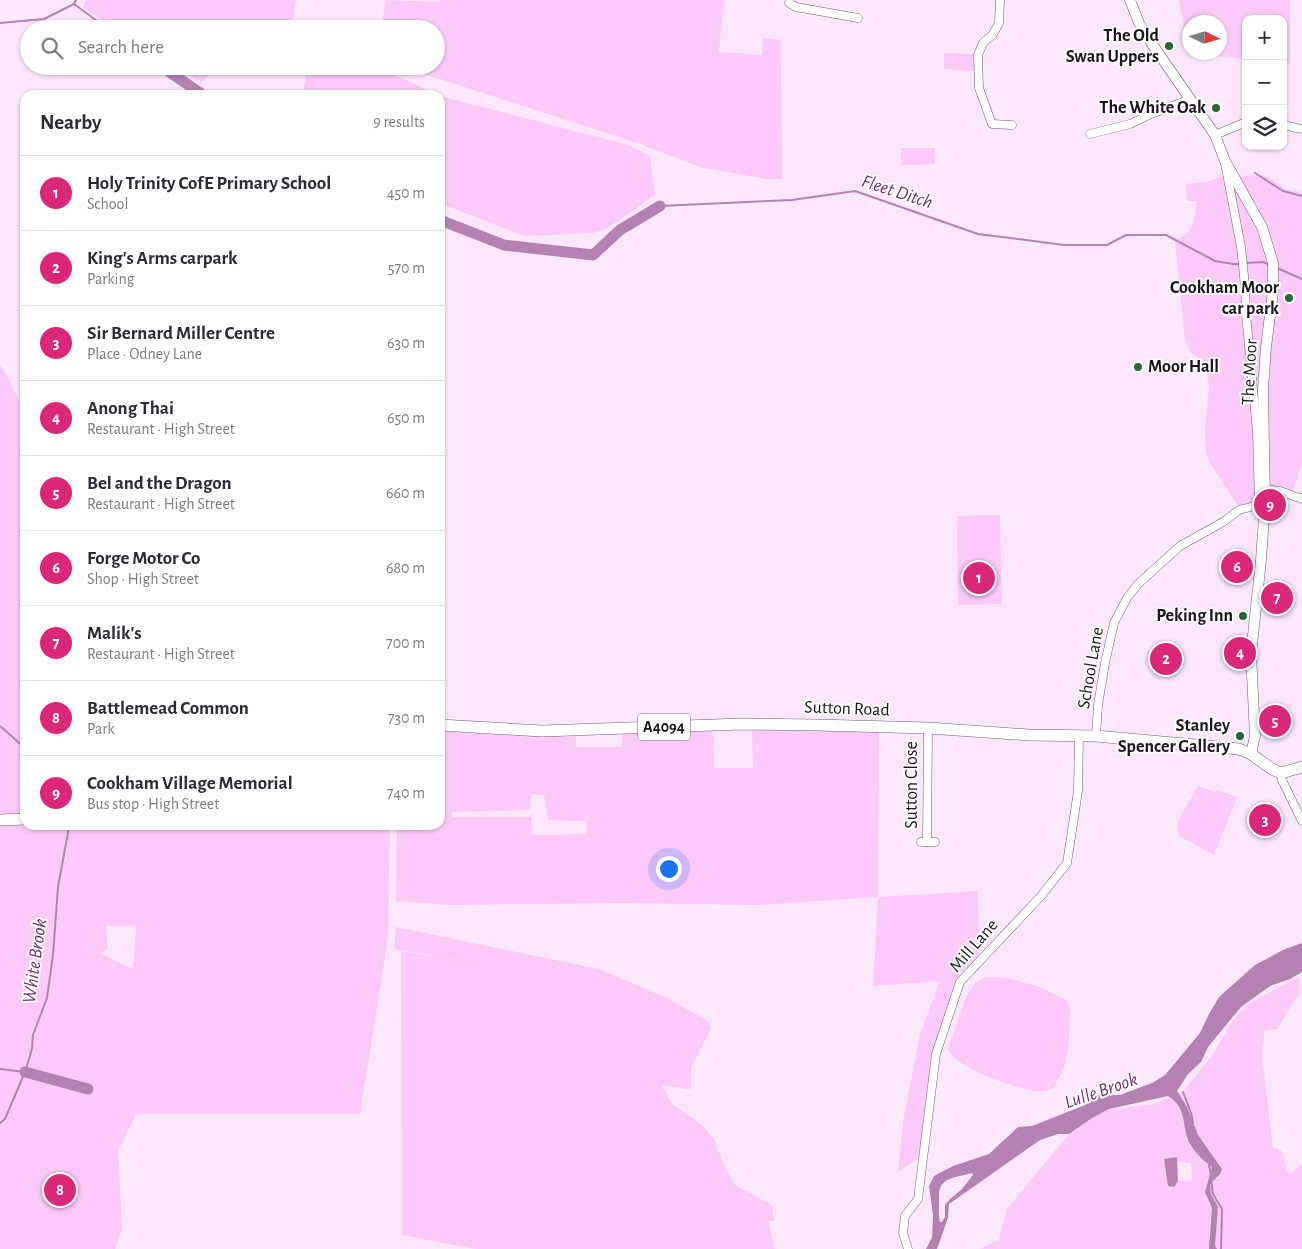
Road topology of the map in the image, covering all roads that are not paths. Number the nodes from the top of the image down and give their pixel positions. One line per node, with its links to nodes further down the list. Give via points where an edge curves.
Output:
1 (790, 0): 4 (street, via 796,7)
2 (1000, 0): 7 (street, via 998,22 978,55 980,88 992,124)
3 (1130, 0): 5 (main road, The Moor, via 1139,23)
4 (858, 18)
5 (1189, 98): 10 (street, via 1130,124); 11 (main road, The Moor)
6 (1242, 124): 11 (street)
7 (1012, 126)
8 (1287, 126): 9 (street)
9 (1302, 129)
10 (1090, 134)
11 (1215, 136): 12 (main road, The Moor)
12 (1225, 162): 13 (main road, The Moor, via 1262,227 1274,274 1263,389); 15 (street, via 1241,247)
13 (1265, 489): 14 (street); 15 (main road, The Moor)
14 (1302, 499)
15 (1262, 504): 19 (street, School Lane, via 1239,510 1180,546 1127,598 1114,622 1103,672); 20 (main road, The Moor, via 1261,560 1251,654 1255,736)
16 (445, 725): 17 (main road, Sutton Road / A4094, via 542,730 742,724)
17 (928, 728): 18 (main road, Sutton Road / A4094); 26 (street, Sutton Close)
18 (1079, 736): 19 (main road, Sutton Road / A4094); 27 (street, Mill Lane, via 1078,791 1067,863 1041,896 960,982 936,1054 918,1199 906,1216 903,1233)
19 (1096, 736): 20 (main road, Sutton Road / A4094, via 1240,749)
20 (1251, 754): 22 (main road, A4094)
21 (1302, 767): 22 (main road)
22 (1281, 772): 25 (street)
23 (20, 819): 24 (main road)
24 (0, 820)
25 (1302, 821)
26 (928, 842)
27 (908, 1249)

